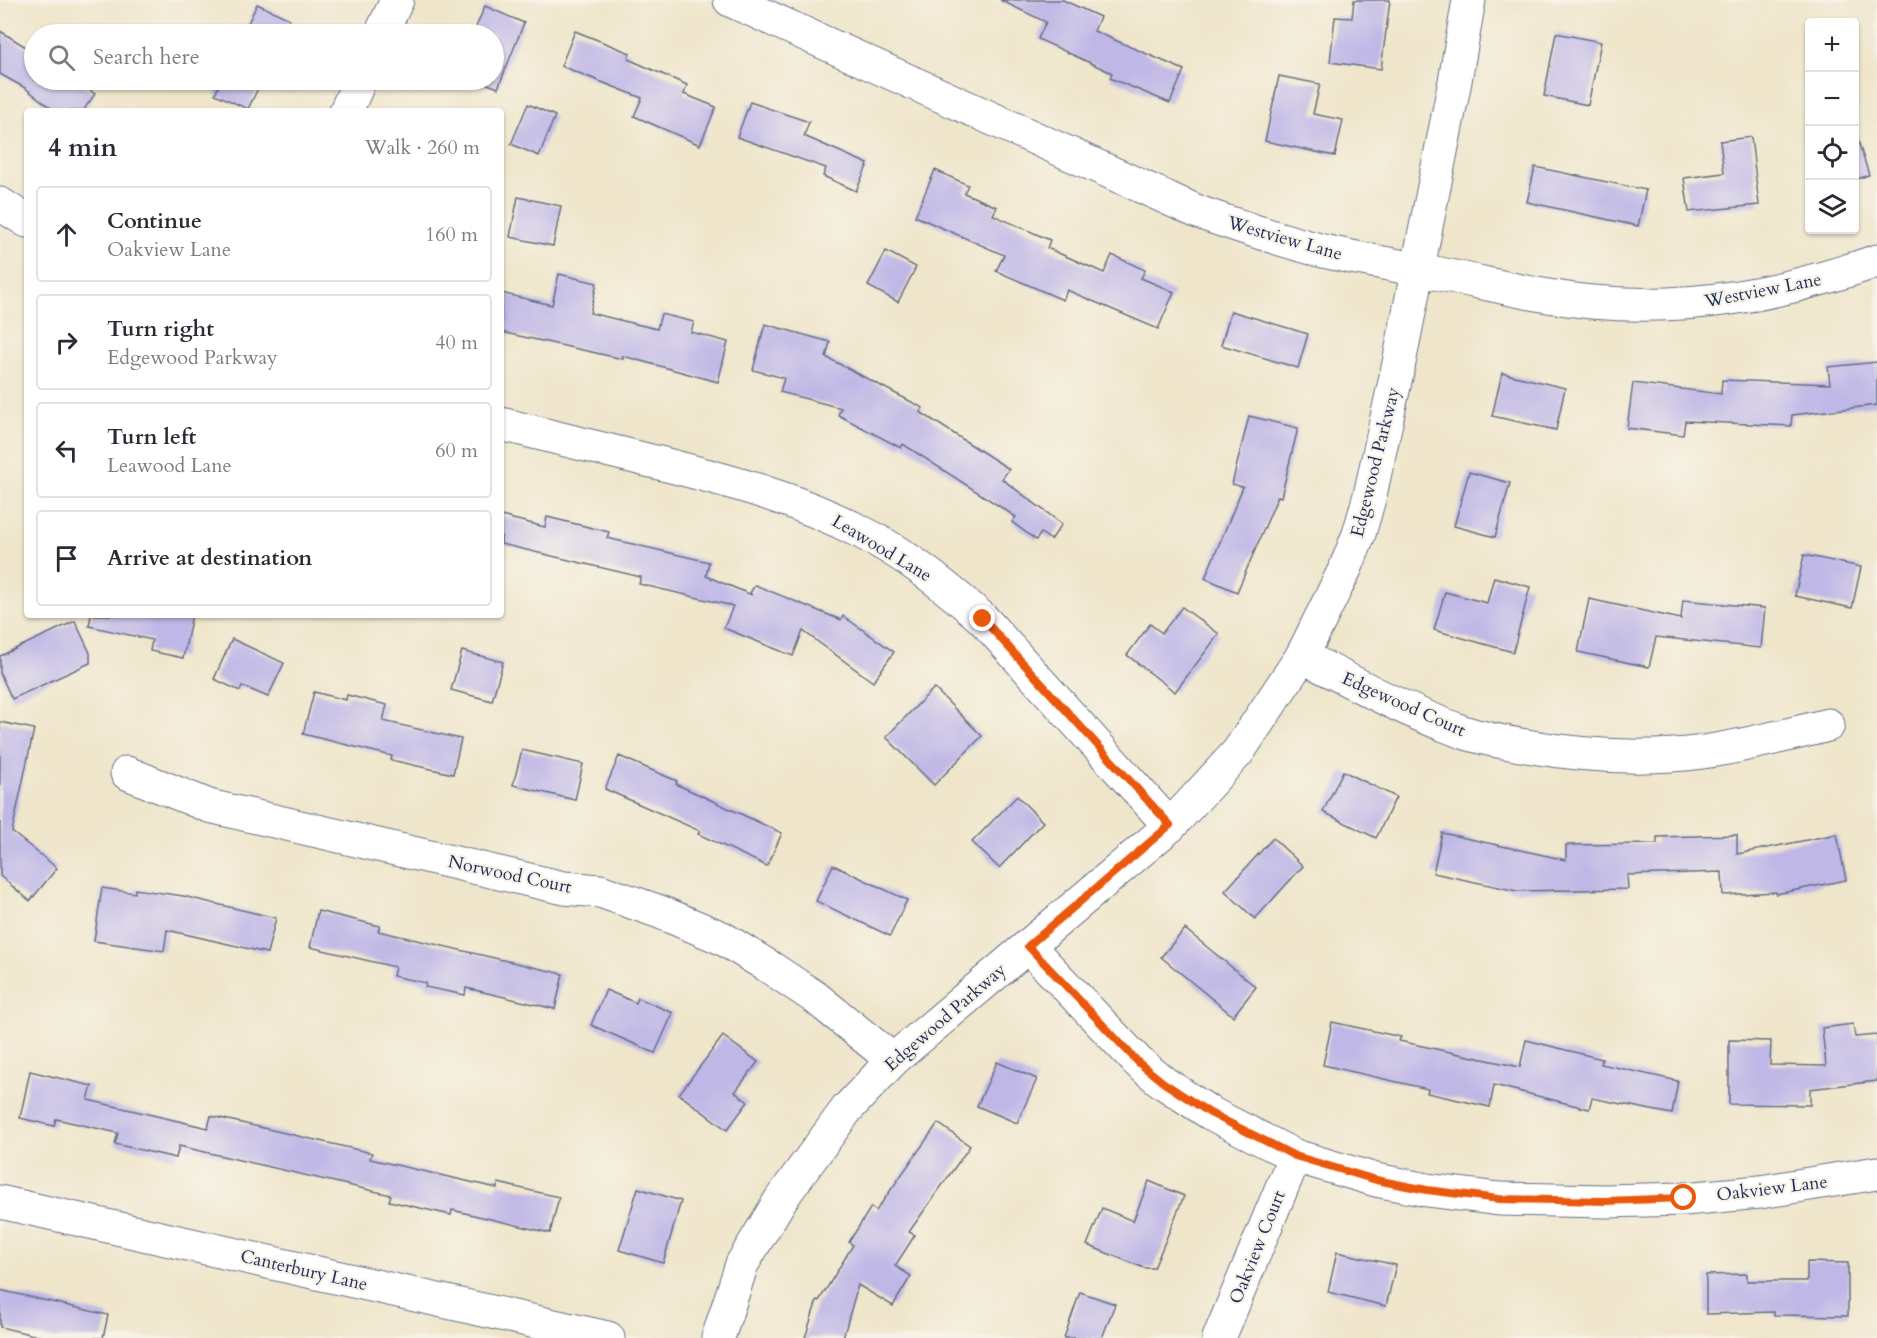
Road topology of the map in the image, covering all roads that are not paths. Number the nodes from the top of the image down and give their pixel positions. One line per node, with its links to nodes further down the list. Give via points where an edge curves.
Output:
1 (397, 0): 4 (street)
2 (730, 0): 10 (street, Westview Lane, via 1198,212 1272,237)
3 (1469, 0): 10 (street, Edgewood Parkway)
4 (386, 24)
5 (355, 90): 6 (street)
6 (347, 108)
7 (0, 204): 8 (street)
8 (24, 219)
9 (1877, 261): 10 (street, Westview Lane, via 1771,292 1704,303 1655,305 1544,295)
10 (1417, 269): 12 (street, Edgewood Parkway, via 1359,534 1334,595)
11 (504, 425): 15 (street, Leawood Lane, via 763,490 863,532 952,592 983,619)
12 (1302, 656): 13 (street, Edgewood Court, via 1456,730 1564,753 1622,756 1701,752); 15 (street, Edgewood Parkway, via 1238,752)
13 (1828, 725)
14 (127, 773): 17 (street, Norwood Court, via 208,806 564,888 600,891 660,912 722,938 771,968 816,998)
15 (1170, 825): 16 (street, Edgewood Parkway)
16 (1028, 946): 17 (street, Edgewood Parkway); 18 (street, Oakview Lane, via 1139,1063 1164,1083 1210,1113)
17 (893, 1060): 22 (street, Edgewood Parkway, via 847,1109 781,1199 742,1264)
18 (1295, 1156): 19 (street, Oakview Lane, via 1376,1180 1499,1199 1684,1198 1760,1192); 23 (street, Oakview Court)
19 (1877, 1173)
20 (0, 1202): 21 (street, Canterbury Lane)
21 (608, 1338)
22 (718, 1338)
23 (1219, 1338)

